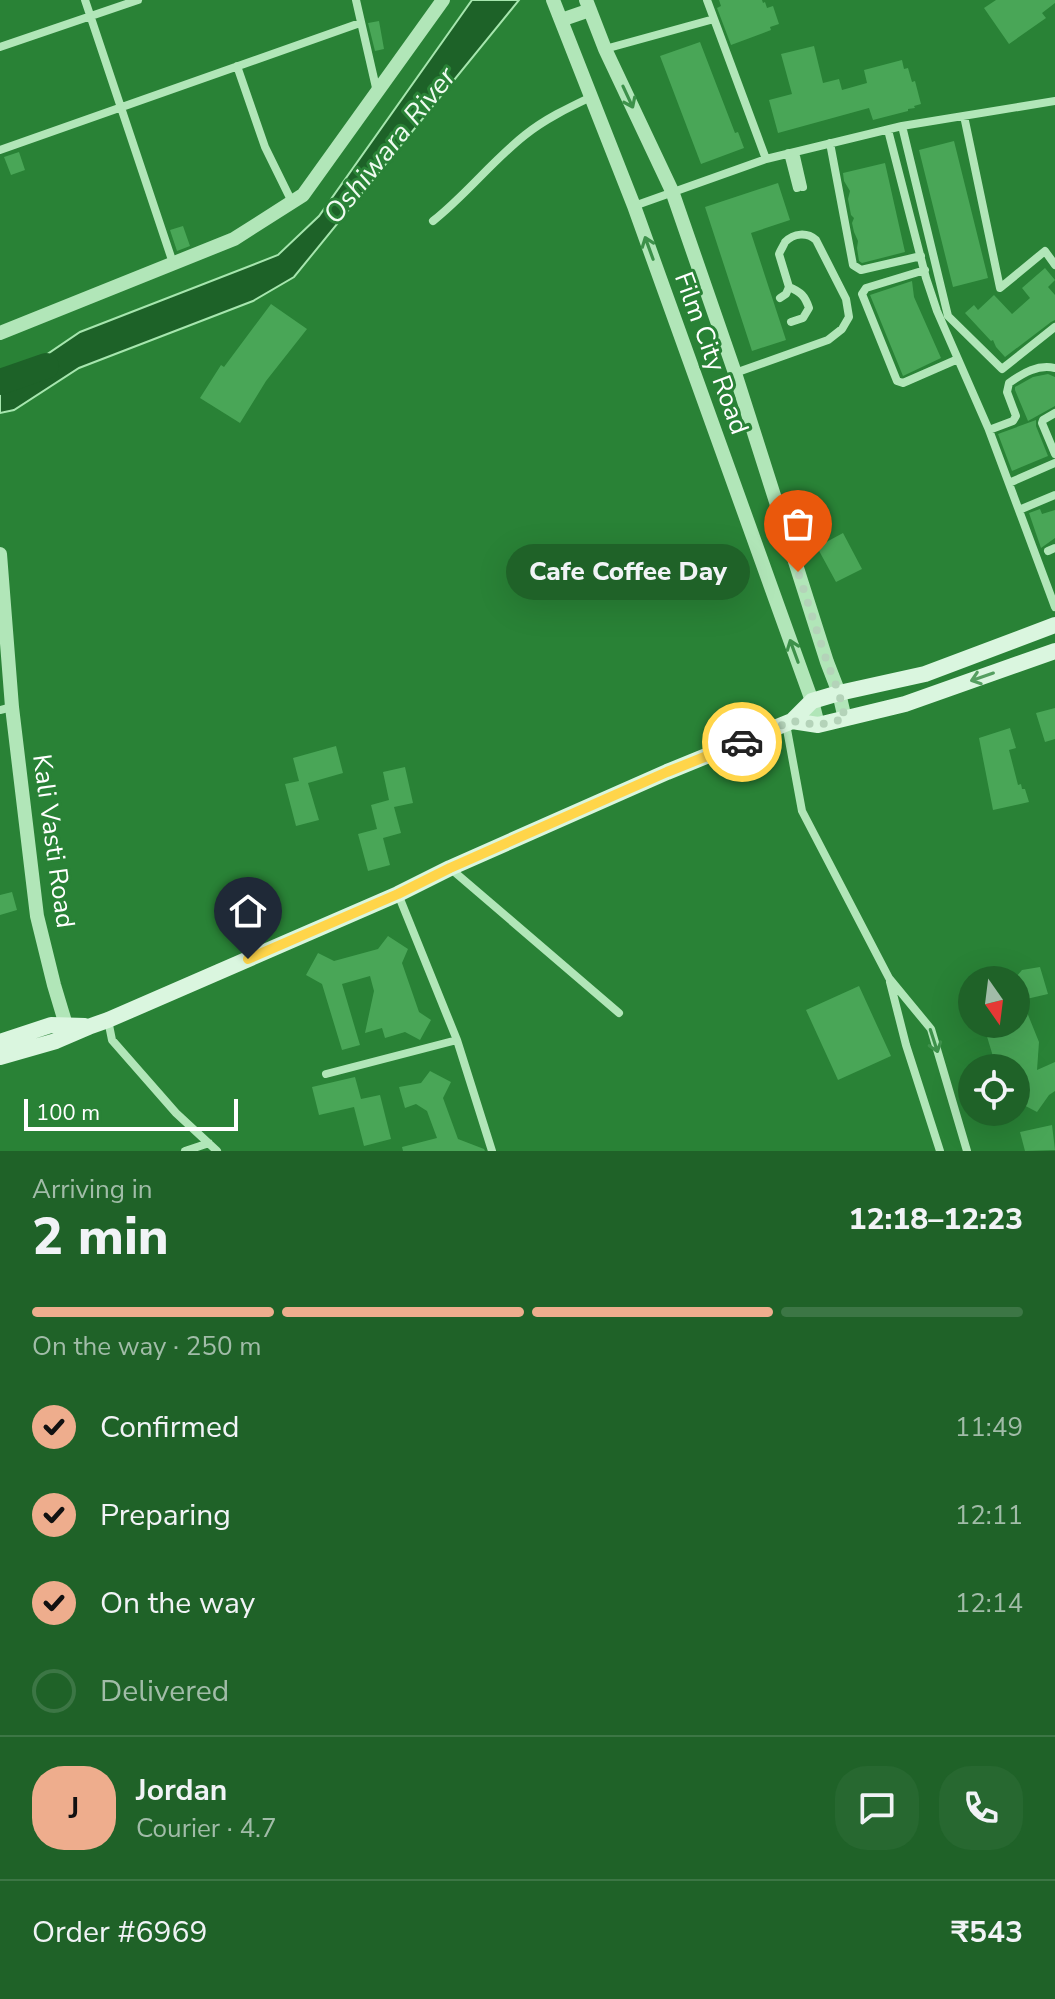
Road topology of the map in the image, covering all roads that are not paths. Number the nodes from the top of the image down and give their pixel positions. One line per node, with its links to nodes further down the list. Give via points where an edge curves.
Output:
1 (85, 0): 8 (street)
2 (138, 0): 8 (street)
3 (356, 0): 11 (street)
4 (443, 0): 15 (street)
5 (553, 0): 10 (street, Film City Road)
6 (707, 0): 9 (street)
7 (588, 5): 10 (street); 13 (street, Film City Road)
8 (91, 16): 12 (street); 18 (street)
9 (714, 19): 13 (street); 25 (street)
10 (561, 20): 16 (street, Film City Road)
11 (360, 23): 14 (street); 15 (street)
12 (0, 47)
13 (605, 49): 27 (street, Film City Road, one-way to 27)
14 (237, 66): 18 (street); 28 (street, via 265,147)
15 (377, 93): 28 (street, via 303,195)
16 (591, 97): 29 (street, Film City Road); 30 (street, via 526,133)
17 (1055, 101): 19 (street)
18 (122, 107): 23 (street); 32 (street)
19 (964, 116): 20 (street); 33 (street, via 1000,288 1045,251)
20 (902, 126): 21 (street); 38 (street, via 948,316 1002,369)
21 (888, 130): 22 (street); 31 (street)
22 (830, 143): 24 (street); 31 (street, via 853,265 861,270)
23 (0, 150)
24 (792, 152): 25 (street); 26 (street)
25 (766, 159): 27 (street)
26 (800, 188)
27 (672, 191): 29 (street); 42 (street, Film City Road)
28 (292, 202): 32 (street, via 234,239)
29 (634, 206): 56 (street, Film City Road, one-way to 29)
30 (433, 221)
31 (921, 256): 34 (street)
32 (173, 263): 39 (street)
33 (1055, 265)
34 (925, 270): 40 (street); 40 (street, via 866,288 862,294 897,381)
35 (789, 287): 36 (street); 37 (street, via 806,298 809,308 803,318); 42 (street, via 779,254 785,242 811,235 846,299 849,317 842,329 828,340)
36 (780, 298)
37 (791, 322)
38 (1055, 327)
39 (0, 333)
40 (958, 359): 44 (street)
41 (1055, 368): 44 (street, via 1043,366 1009,383 1016,416)
42 (735, 373): 55 (street, Film City Road)
43 (1055, 413): 45 (street, via 1042,423)
44 (989, 430): 47 (street)
45 (1055, 454)
46 (1055, 463): 47 (street)
47 (1009, 483): 49 (street)
48 (1055, 495): 49 (street)
49 (1019, 510): 51 (street)
50 (0, 554): 57 (street, Kali Vasti Road)
51 (1052, 591): 52 (street)
52 (1055, 607)
53 (1055, 625): 55 (main road, via 925,674)
54 (1055, 651): 58 (main road, one-way to 58, via 905,704)
55 (839, 693): 56 (main road); 58 (street, Film City Road)
56 (812, 701): 59 (main road); 60 (street, Film City Road)
57 (6, 708): 66 (street, Kali Vasti Road, via 37,916)
58 (845, 719): 60 (main road)
59 (789, 722): 60 (main road); 61 (main road); 63 (street, via 802,811)
60 (818, 725)
61 (450, 868): 62 (main road); 64 (street)
62 (398, 894): 65 (main road); 67 (street)
63 (889, 978): 75 (street); 76 (street, one-way to 76, via 931,1029)
64 (619, 1013)
65 (108, 1020): 66 (main road); 71 (street, via 112,1040)
66 (68, 1030): 68 (main road, via 51,1025); 69 (main road, via 56,1041)
67 (457, 1040): 70 (street); 74 (street)
68 (0, 1042)
69 (0, 1057)
70 (326, 1074)
71 (209, 1143): 72 (street); 73 (street)
72 (185, 1151)
73 (217, 1151)
74 (492, 1151)
75 (940, 1151)
76 (967, 1151)

